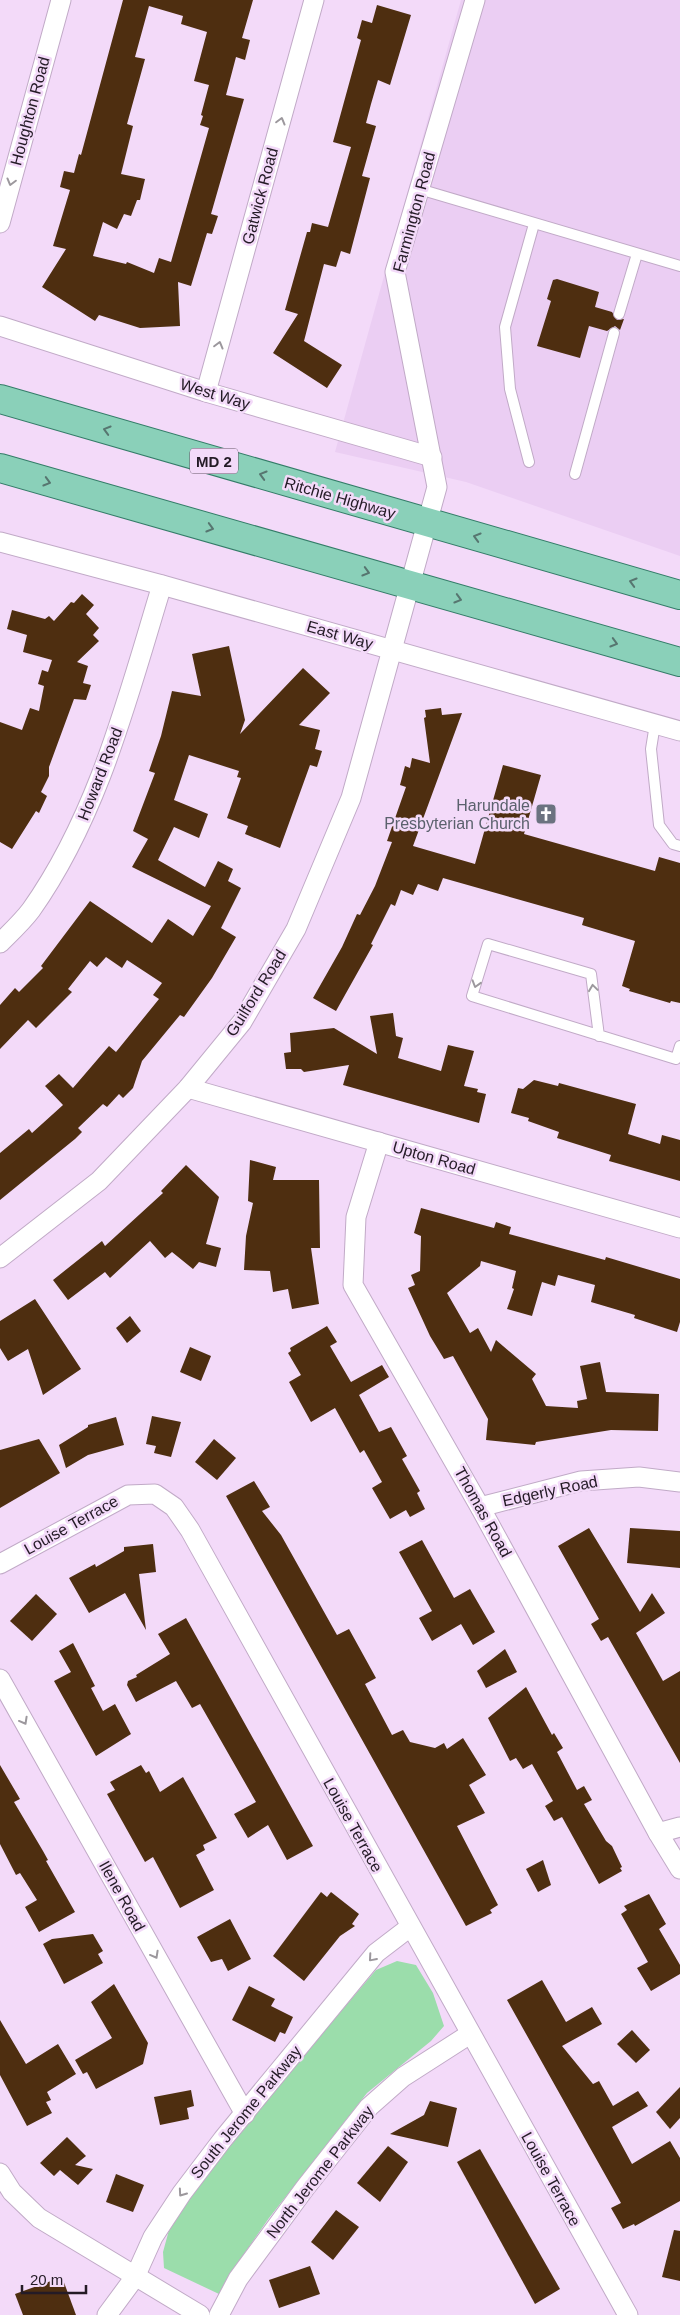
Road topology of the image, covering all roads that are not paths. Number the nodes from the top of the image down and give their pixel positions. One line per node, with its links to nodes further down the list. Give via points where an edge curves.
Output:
1 (61, 0): 5 (street, Houghton Road, one-way to 5)
2 (314, 0): 12 (street, Gatwick Road, one-way to 2)
3 (475, 0): 4 (street, Farmington Road)
4 (419, 188): 6 (lane); 14 (street, Farmington Road, via 395,272)
5 (0, 223)
6 (534, 224): 7 (lane); 15 (lane, via 505,326 510,389)
7 (637, 254): 8 (lane); 9 (lane)
8 (680, 266)
9 (619, 314)
10 (0, 326): 12 (street, West Way)
11 (614, 333): 17 (lane)
12 (206, 392): 14 (street, West Way)
13 (0, 399): 18 (main road, Ritchie Highway / MD 2, one-way to 13)
14 (432, 457): 18 (street, Farmington Road, via 437,487)
15 (529, 462)
16 (0, 468): 21 (main road, one-way to 21)
17 (575, 474)
18 (427, 523): 21 (street, Guilford Road); 22 (main road, Ritchie Highway / MD 2, one-way to 18)
19 (0, 542): 20 (street, East Way)
20 (162, 585): 23 (street, East Way); 28 (street, Howard Road, via 119,726 77,834 30,911)
21 (411, 585): 23 (street, Guilford Road); 24 (main road, one-way to 24)
22 (680, 595)
23 (393, 650): 25 (street, East Way); 31 (street, Guilford Road, via 351,798 296,929 242,1022)
24 (680, 662)
25 (655, 724): 26 (street, East Way); 27 (lane, via 651,749 660,825 672,844)
26 (680, 731)
27 (680, 846)
28 (0, 944)
29 (599, 1036): 29 (lane, one-way to 29, via 591,974 488,944 472,996); 30 (lane, via 676,1059)
30 (680, 1046)
31 (188, 1088): 32 (street, Upton Road); 34 (street, Guilford Road, via 99,1181)
32 (379, 1142): 33 (street, Upton Road); 36 (street, Thomas Road, via 356,1217 353,1285)
33 (680, 1228)
34 (0, 1258)
35 (680, 1482): 36 (street, Edgerly Road, via 639,1477 581,1482)
36 (480, 1507): 40 (street, Thomas Road)
37 (0, 1564): 42 (street, Louise Terrace, via 128,1495 155,1494 174,1507 190,1530)
38 (0, 1679): 44 (street, Ilene Road, one-way to 44)
39 (680, 1827): 40 (street)
40 (658, 1834): 41 (street, Thomas Road)
41 (680, 1869)
42 (410, 1928): 43 (street, Louise Terrace); 44 (street, South Jerome Parkway, one-way to 44, via 376,1953)
43 (470, 2034): 49 (street, North Jerome Parkway, via 403,2077 369,2107 304,2188 238,2279); 50 (street, Louise Terrace)
44 (244, 2114): 46 (street, South Jerome Parkway, one-way to 46, via 182,2192 153,2237)
45 (0, 2173): 46 (street, via 12,2192 39,2218)
46 (135, 2277): 47 (street, South Jerome Parkway); 48 (street)
47 (107, 2315)
48 (200, 2315)
49 (219, 2315)
50 (628, 2315)

